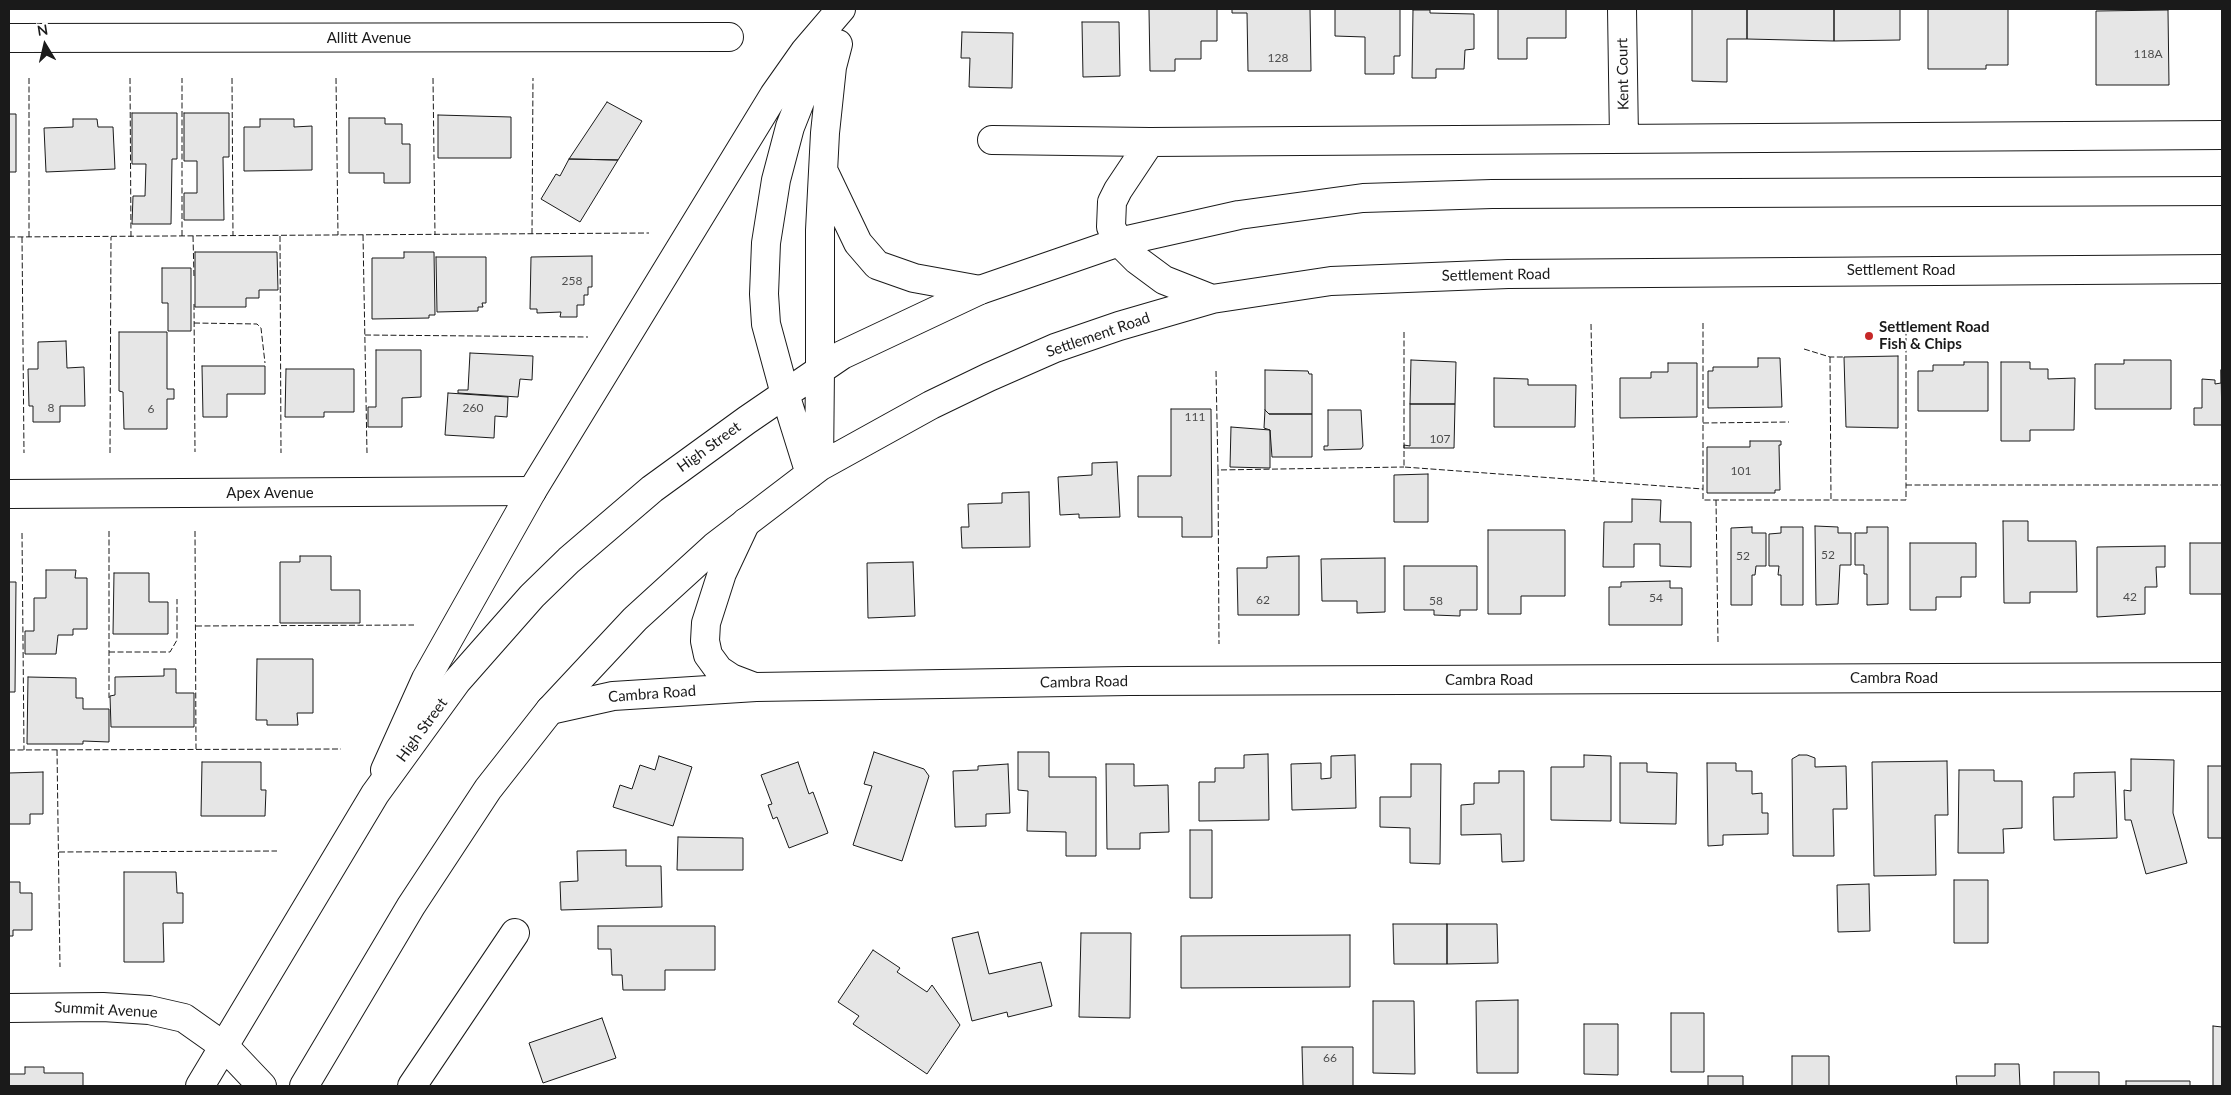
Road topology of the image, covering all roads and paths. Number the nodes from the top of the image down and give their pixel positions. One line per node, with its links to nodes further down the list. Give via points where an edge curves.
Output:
1 (1622, 9): 6 (main road, Kent Court)
2 (846, 13): 9 (main road, via 831,75); 16 (main road, via 796,109 782,154 771,210 766,243 764,313); 18 (main road, High Street, via 805,51 774,95)
3 (729, 37): 4 (main road, Allitt Avenue)
4 (9, 38)
5 (2222, 135): 6 (main road)
6 (1624, 139): 8 (main road)
7 (992, 140): 8 (main road)
8 (1150, 142): 11 (main road, via 1112,202 1111,227)
9 (824, 170): 13 (main road, via 858,243 877,264 914,278); 15 (main road, via 820,230)
10 (2222, 191): 11 (main road, via 1420,195 1299,205)
11 (1120, 242): 13 (main road); 14 (main road, via 1137,260 1164,280)
12 (2222, 269): 14 (main road, Settlement Road, via 1390,277 1331,281)
13 (980, 290): 15 (main road, via 863,344)
14 (1212, 299): 17 (main road, Settlement Road, via 1055,348 931,405)
15 (820, 370): 16 (main road); 17 (main road)
16 (785, 394): 17 (main road); 24 (main road, High Street, via 652,489 532,596 457,681)
17 (814, 471): 20 (main road)
18 (532, 491): 19 (main road, Apex Avenue); 24 (main road, High Street, via 426,678)
19 (9, 494)
20 (746, 522): 22 (main road, Cambra Road, via 722,573 706,623 705,641 708,655 719,670); 23 (main road, via 635,619)
21 (2222, 677): 22 (main road, Cambra Road, via 1129,681)
22 (756, 687): 23 (main road, Cambra Road, via 613,696)
23 (550, 710): 30 (main road, via 488,789 411,906)
24 (375, 794): 27 (main road, High Street)
25 (515, 933): 31 (main road)
26 (9, 1008): 27 (main road, Summit Avenue, via 149,1010 184,1018)
27 (225, 1046): 28 (main road, High Street); 29 (main road, Summit Avenue)
28 (200, 1086)
29 (262, 1086)
30 (304, 1086)
31 (412, 1086)

